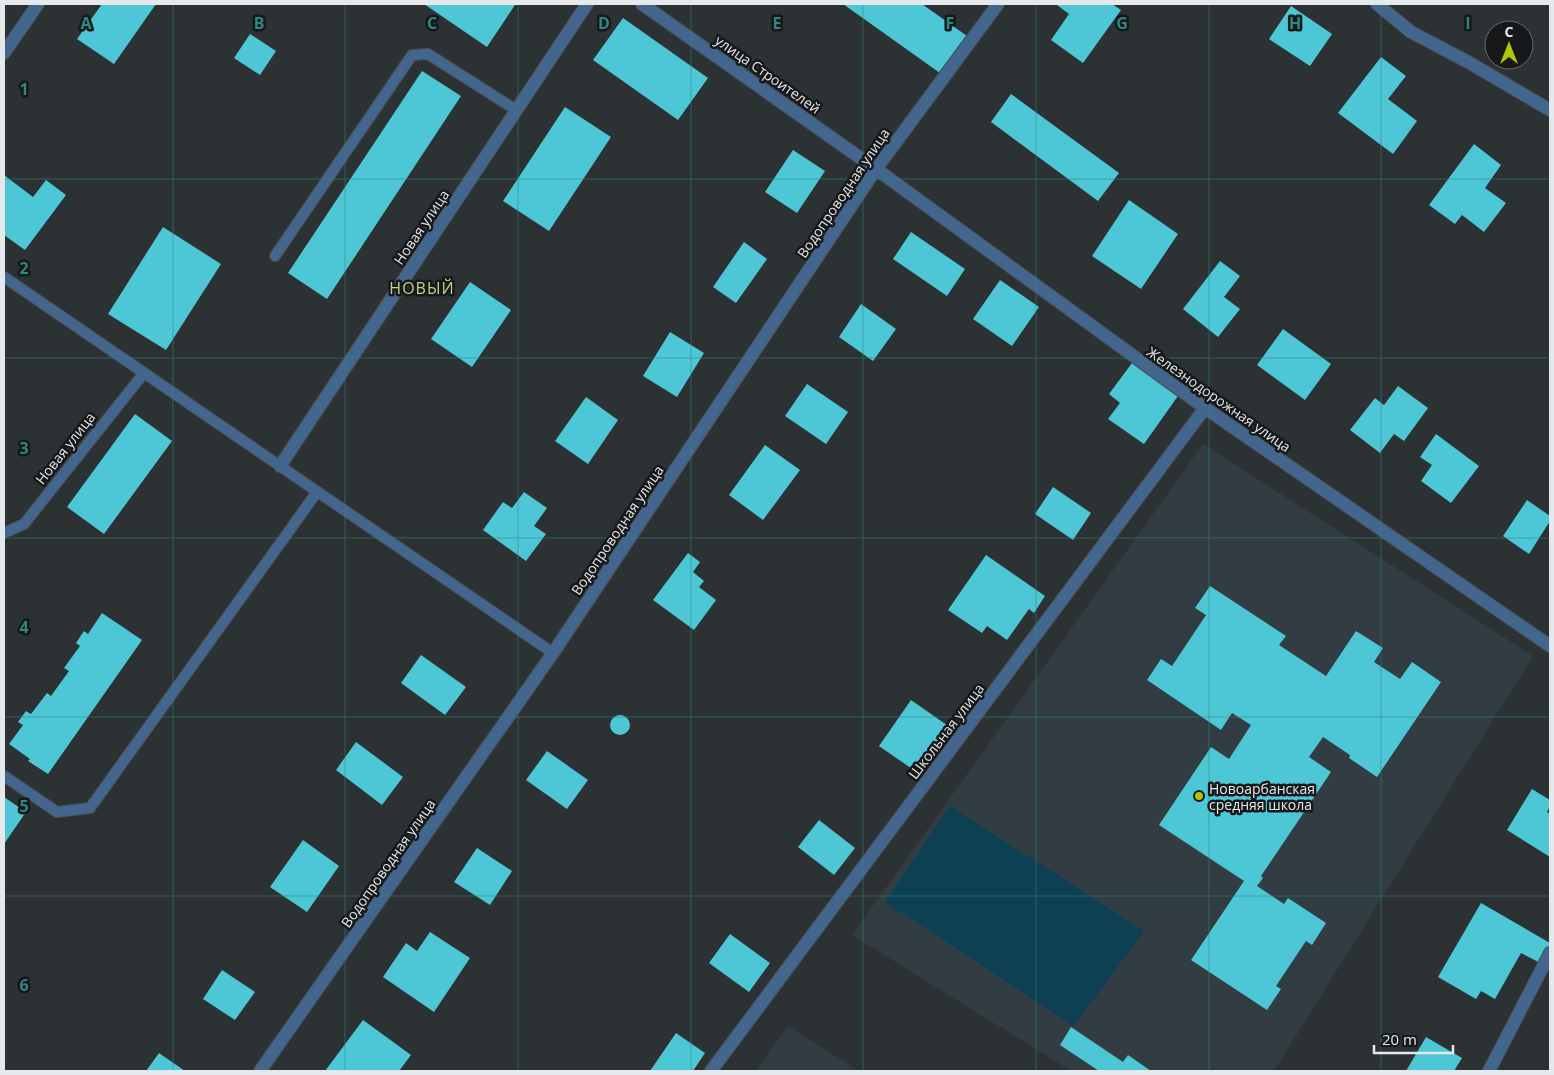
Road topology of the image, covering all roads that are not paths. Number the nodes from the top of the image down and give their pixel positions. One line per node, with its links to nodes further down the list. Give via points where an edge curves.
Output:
1 (38, 4): 6 (street)
2 (587, 4): 7 (street, Новая улица)
3 (642, 4): 9 (street, улица Строителей)
4 (998, 4): 9 (street, Водопроводная улица)
5 (1376, 4): 8 (street, via 1411,32)
6 (4, 53)
7 (516, 110): 10 (lane, via 428,54 412,55); 14 (street, Новая улица)
8 (1550, 110)
9 (876, 169): 13 (street, Железнодорожная улица); 18 (street, Водопроводная улица)
10 (276, 256)
11 (4, 277): 12 (lane)
12 (144, 373): 14 (lane); 16 (lane, Новая улица, via 24,524)
13 (1206, 408): 17 (street, Железнодорожная улица); 22 (street, Школьная улица)
14 (280, 466): 15 (lane)
15 (317, 492): 18 (lane); 19 (lane, via 90,808 57,812)
16 (4, 533)
17 (1550, 646)
18 (553, 653): 21 (street, Водопроводная улица)
19 (4, 776)
20 (1550, 953): 23 (street)
21 (260, 1071)
22 (711, 1071)
23 (1489, 1071)

